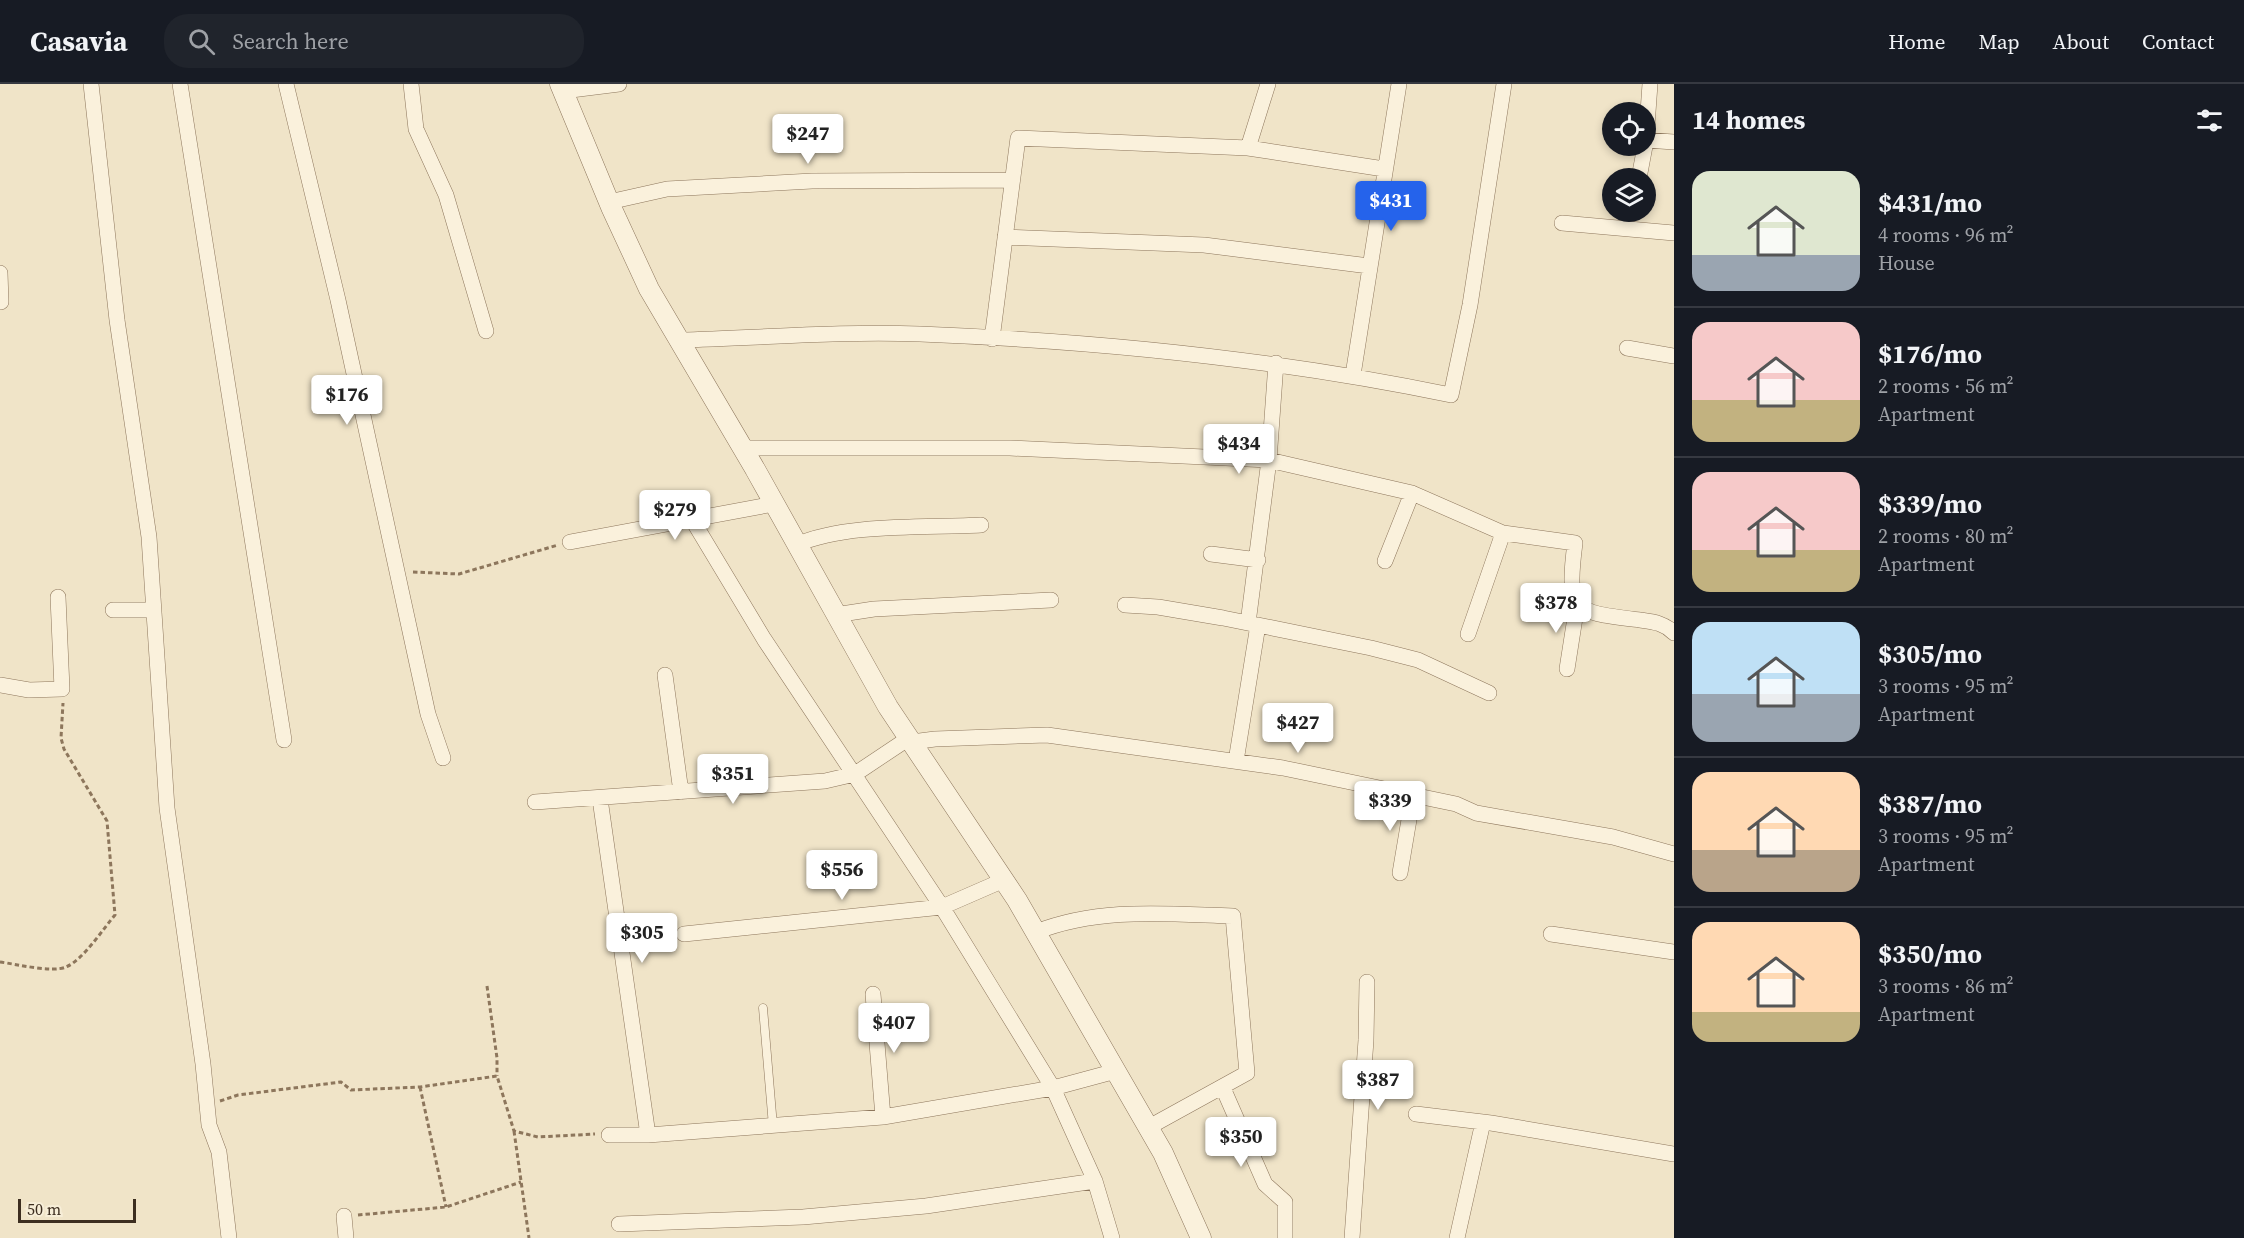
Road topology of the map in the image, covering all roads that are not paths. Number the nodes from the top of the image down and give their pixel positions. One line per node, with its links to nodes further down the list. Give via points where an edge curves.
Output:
1 (91, 84): 49 (street, via 117,320 149,537)
2 (180, 84): 59 (street)
3 (286, 84): 61 (street, via 338,300 428,714)
4 (411, 84): 26 (street, via 416,129 446,195)
5 (619, 84): 10 (street)
6 (1268, 84): 14 (street)
7 (1399, 84): 15 (street)
8 (1504, 84): 32 (street, via 1470,305 1451,395)
9 (1650, 84): 11 (street)
10 (561, 87): 17 (street)
11 (1649, 102)
12 (1656, 141): 13 (street)
13 (1674, 142)
14 (1248, 148): 15 (street); 16 (street, via 1018,138)
15 (1384, 169): 23 (street)
16 (1012, 180): 17 (street, via 812,181 667,189); 22 (street)
17 (609, 202): 28 (street, via 649,289)
18 (1633, 222): 20 (street)
19 (1562, 223): 20 (street)
20 (1632, 228): 21 (street)
21 (1674, 233)
22 (1005, 237): 23 (street, via 1204,245); 27 (street)
23 (1369, 266): 32 (street)
24 (0, 273): 25 (street)
25 (1, 302)
26 (486, 331)
27 (992, 339): 28 (street, via 918,334); 31 (street)
28 (679, 340): 33 (street)
29 (1627, 348): 30 (street)
30 (1674, 356)
31 (1276, 363): 32 (street); 34 (street)
32 (1353, 375)
33 (742, 448): 34 (street, via 1011,448); 36 (street)
34 (1269, 460): 35 (street); 43 (street)
35 (1412, 493): 39 (street); 44 (street)
36 (774, 504): 37 (street); 41 (street)
37 (693, 521): 40 (street); 63 (street, via 764,639)
38 (981, 525): 41 (street, via 850,532 814,537)
39 (1503, 532): 48 (street, via 1575,543 1571,590); 54 (street)
40 (570, 542)
41 (796, 545): 51 (street)
42 (1211, 554): 43 (street)
43 (1258, 560): 52 (street)
44 (1385, 561)
45 (58, 597): 57 (street, via 62,689)
46 (1052, 600): 51 (street, via 874,609)
47 (1125, 605): 52 (street)
48 (1577, 605): 53 (street, via 1594,615 1659,623); 55 (street)
49 (153, 609): 50 (street); 93 (street, via 167,808 209,1125 219,1152)
50 (113, 610)
51 (835, 615): 60 (street)
52 (1253, 624): 58 (street, via 1418,660); 62 (street)
53 (1674, 633)
54 (1468, 634)
55 (1568, 669)
56 (665, 675): 64 (street)
57 (0, 686)
58 (1489, 693)
59 (284, 740)
60 (910, 740): 62 (street, via 1047,735); 63 (street); 70 (street)
61 (444, 758)
62 (1236, 761): 65 (street)
63 (855, 774): 64 (street, via 825,781); 71 (street)
64 (681, 792): 66 (street)
65 (1413, 796): 68 (street, via 1456,804 1476,813 1613,837); 69 (street)
66 (600, 799): 67 (street); 88 (street)
67 (536, 802)
68 (1674, 854)
69 (1400, 873)
70 (1004, 880): 71 (street); 72 (street)
71 (942, 907): 73 (street); 80 (street)
72 (1036, 932): 79 (street); 81 (street, via 1100,914 1233,916 1247,1073)
73 (684, 933)
74 (1551, 934): 75 (street)
75 (1674, 952)
76 (1367, 982): 98 (street)
77 (873, 994): 83 (street)
78 (763, 1008): 85 (lane)
79 (1116, 1071): 80 (street); 86 (street)
80 (1053, 1088): 83 (street); 90 (street)
81 (1223, 1088): 86 (street); 97 (street, via 1265,1184 1286,1202)
82 (1416, 1114): 84 (street)
83 (883, 1117): 85 (street)
84 (1483, 1122): 89 (street); 99 (street)
85 (773, 1126): 88 (street)
86 (1149, 1127): 96 (street)
87 (609, 1135): 88 (street)
88 (648, 1135)
89 (1674, 1154)
90 (1095, 1181): 92 (street, via 926,1206 803,1217); 95 (street)
91 (344, 1216): 94 (street)
92 (619, 1224)
93 (229, 1238)
94 (346, 1238)
95 (1112, 1238)
96 (1199, 1238)
97 (1285, 1238)
98 (1352, 1238)
99 (1457, 1238)

